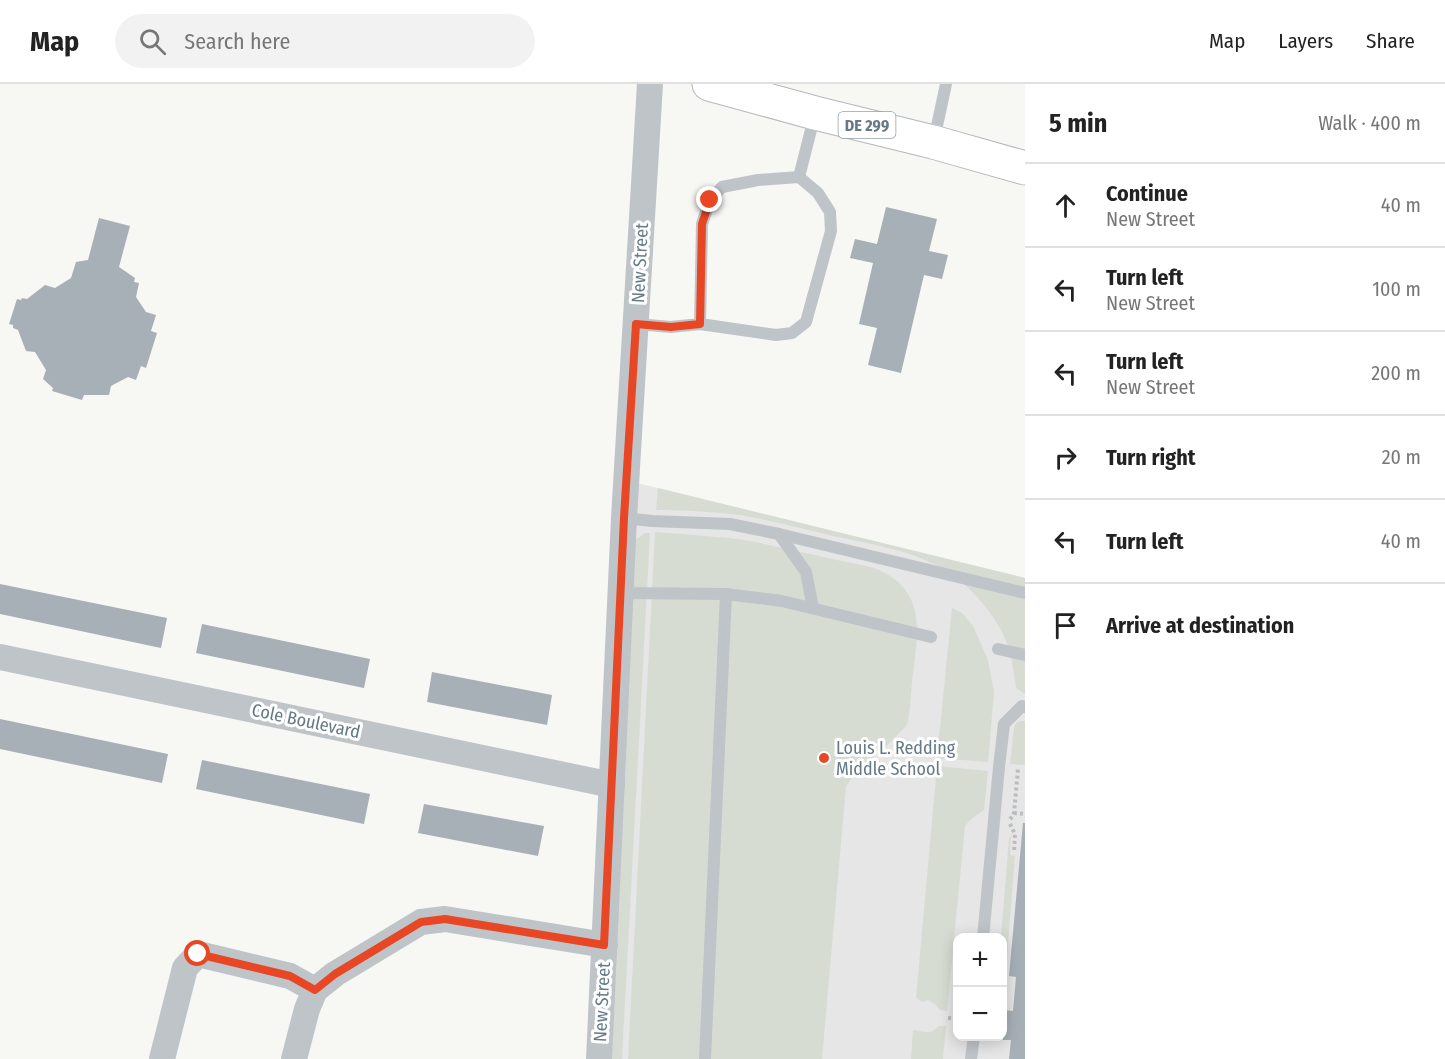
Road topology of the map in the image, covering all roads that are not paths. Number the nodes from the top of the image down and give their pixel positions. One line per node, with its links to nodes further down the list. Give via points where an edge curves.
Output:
1 (650, 84): 8 (street, New Street)
2 (709, 84): 4 (main road, DE 299)
3 (946, 84): 5 (lane)
4 (815, 113): 5 (main road, DE 299); 7 (lane)
5 (933, 142): 6 (main road, DE 299)
6 (1025, 168)
7 (799, 177): 9 (lane, via 722,187 710,200 702,224); 9 (lane, via 818,193 830,212 831,231 806,322 792,333 776,335)
8 (636, 324): 9 (lane); 10 (street, New Street)
9 (700, 324)
10 (624, 518): 11 (lane, via 730,524); 13 (street, New Street)
11 (779, 534): 12 (lane); 15 (lane, via 806,572)
12 (1025, 592)
13 (620, 593): 14 (lane); 21 (street, New Street)
14 (726, 594): 15 (lane); 29 (lane)
15 (813, 608): 16 (lane)
16 (931, 637)
17 (998, 649): 18 (lane)
18 (1025, 655)
19 (0, 657): 21 (street, Cole Boulevard)
20 (1025, 707): 22 (lane, via 1004,723)
21 (612, 785): 23 (street, New Street)
22 (983, 933)
23 (604, 945): 24 (street, New Street, via 445,919 421,922); 28 (street, New Street)
24 (315, 990): 26 (street, via 290,976 198,954 185,968); 27 (street)
25 (973, 1041): 30 (lane)
26 (162, 1059)
27 (294, 1059)
28 (599, 1059)
29 (705, 1059)
30 (971, 1059)

